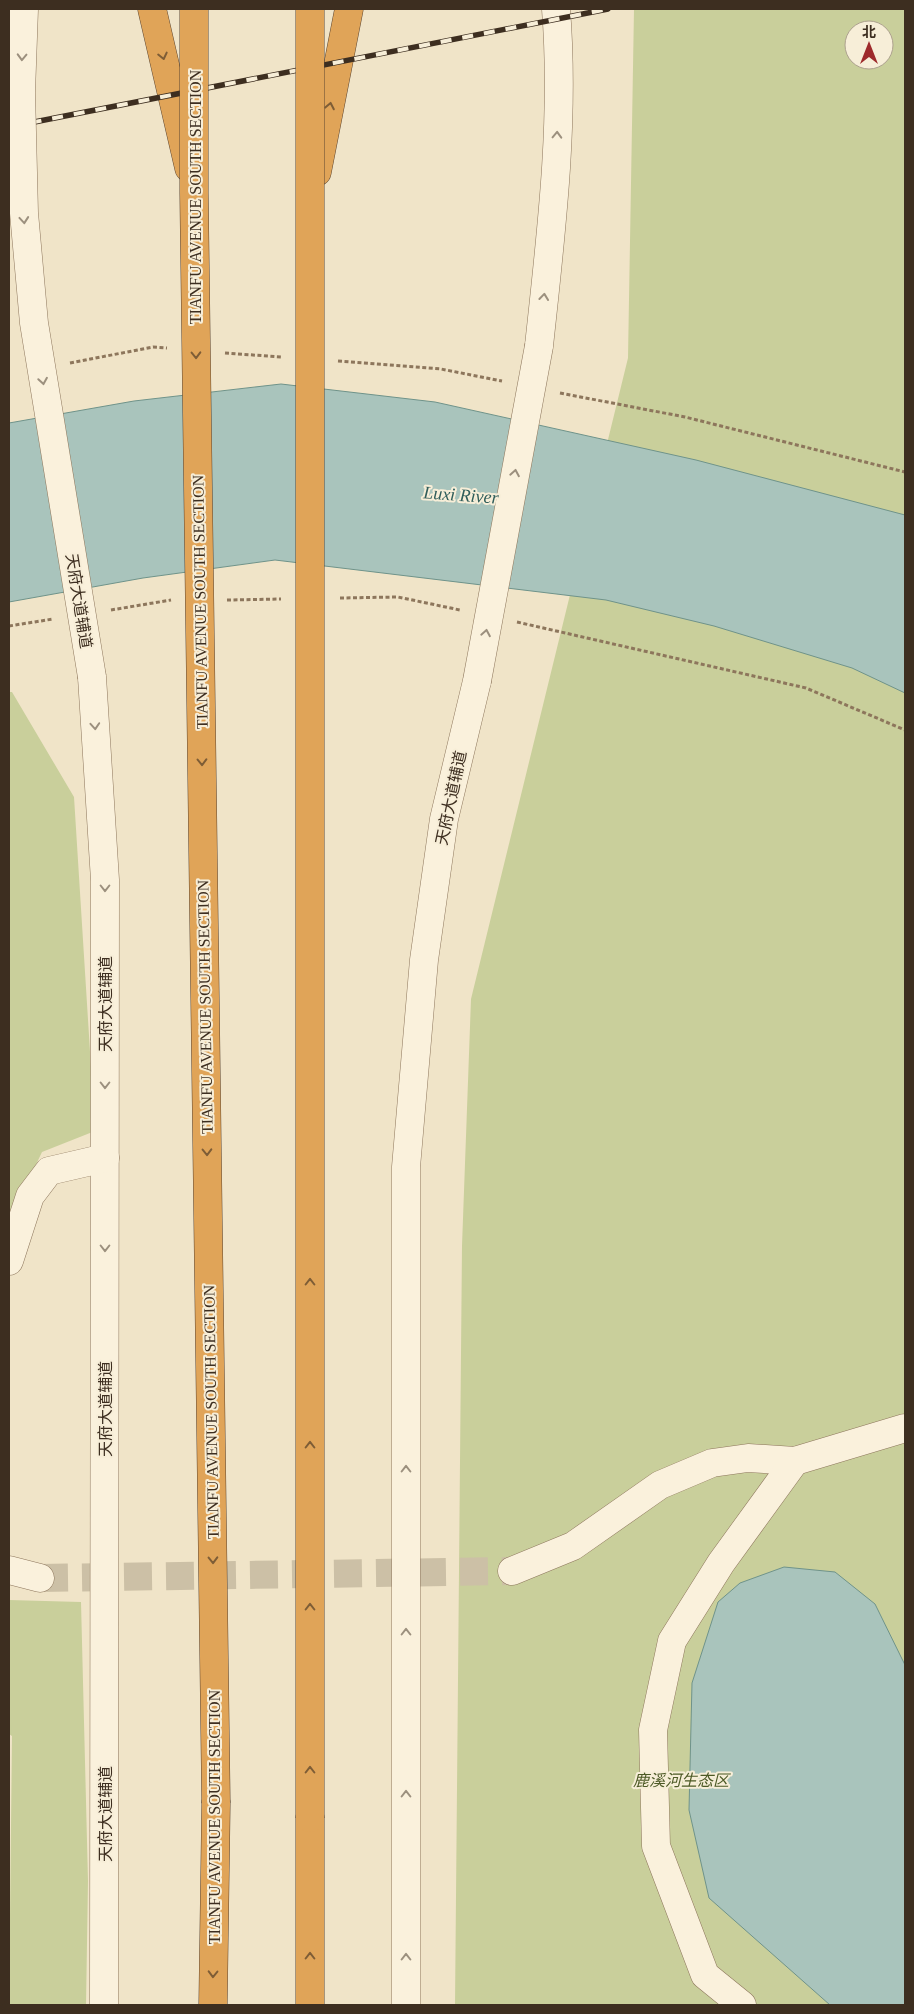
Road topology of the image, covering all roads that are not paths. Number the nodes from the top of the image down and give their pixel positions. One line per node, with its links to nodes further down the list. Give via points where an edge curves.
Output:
1 (24, 9): 9 (street, 天府大道辅道, one-way to 9, bridge, via 21,92 24,213 34,323 92,677 105,880)
2 (152, 9): 7 (highway, one-way to 7, bridge)
3 (194, 9): 7 (highway, TIANFU AVENUE SOUTH SECTION, bridge)
4 (310, 9): 8 (highway, bridge)
5 (349, 9): 8 (highway, one-way to 5, bridge)
6 (556, 9): 19 (street, 天府大道辅道, one-way to 6, bridge, via 406,1167 424,960 444,819 477,680 539,346 555,196 559,54)
7 (194, 193): 17 (highway, TIANFU AVENUE SOUTH SECTION, one-way to 17, bridge, via 216,1803)
8 (310, 205): 18 (highway, one-way to 8, bridge)
9 (105, 1158): 10 (street, via 49,1171 30,1196); 16 (street, 天府大道辅道, one-way to 16)
10 (9, 1261)
11 (905, 1428): 12 (street)
12 (795, 1461): 14 (street, via 748,1458 712,1463 660,1485 573,1546); 20 (street, via 721,1563 672,1641 653,1730 656,1846 705,1975)
13 (9, 1570): 15 (street)
14 (512, 1571)
15 (40, 1578)
16 (104, 2005)
17 (212, 2005)
18 (310, 2005)
19 (406, 2005)
20 (742, 2005)

